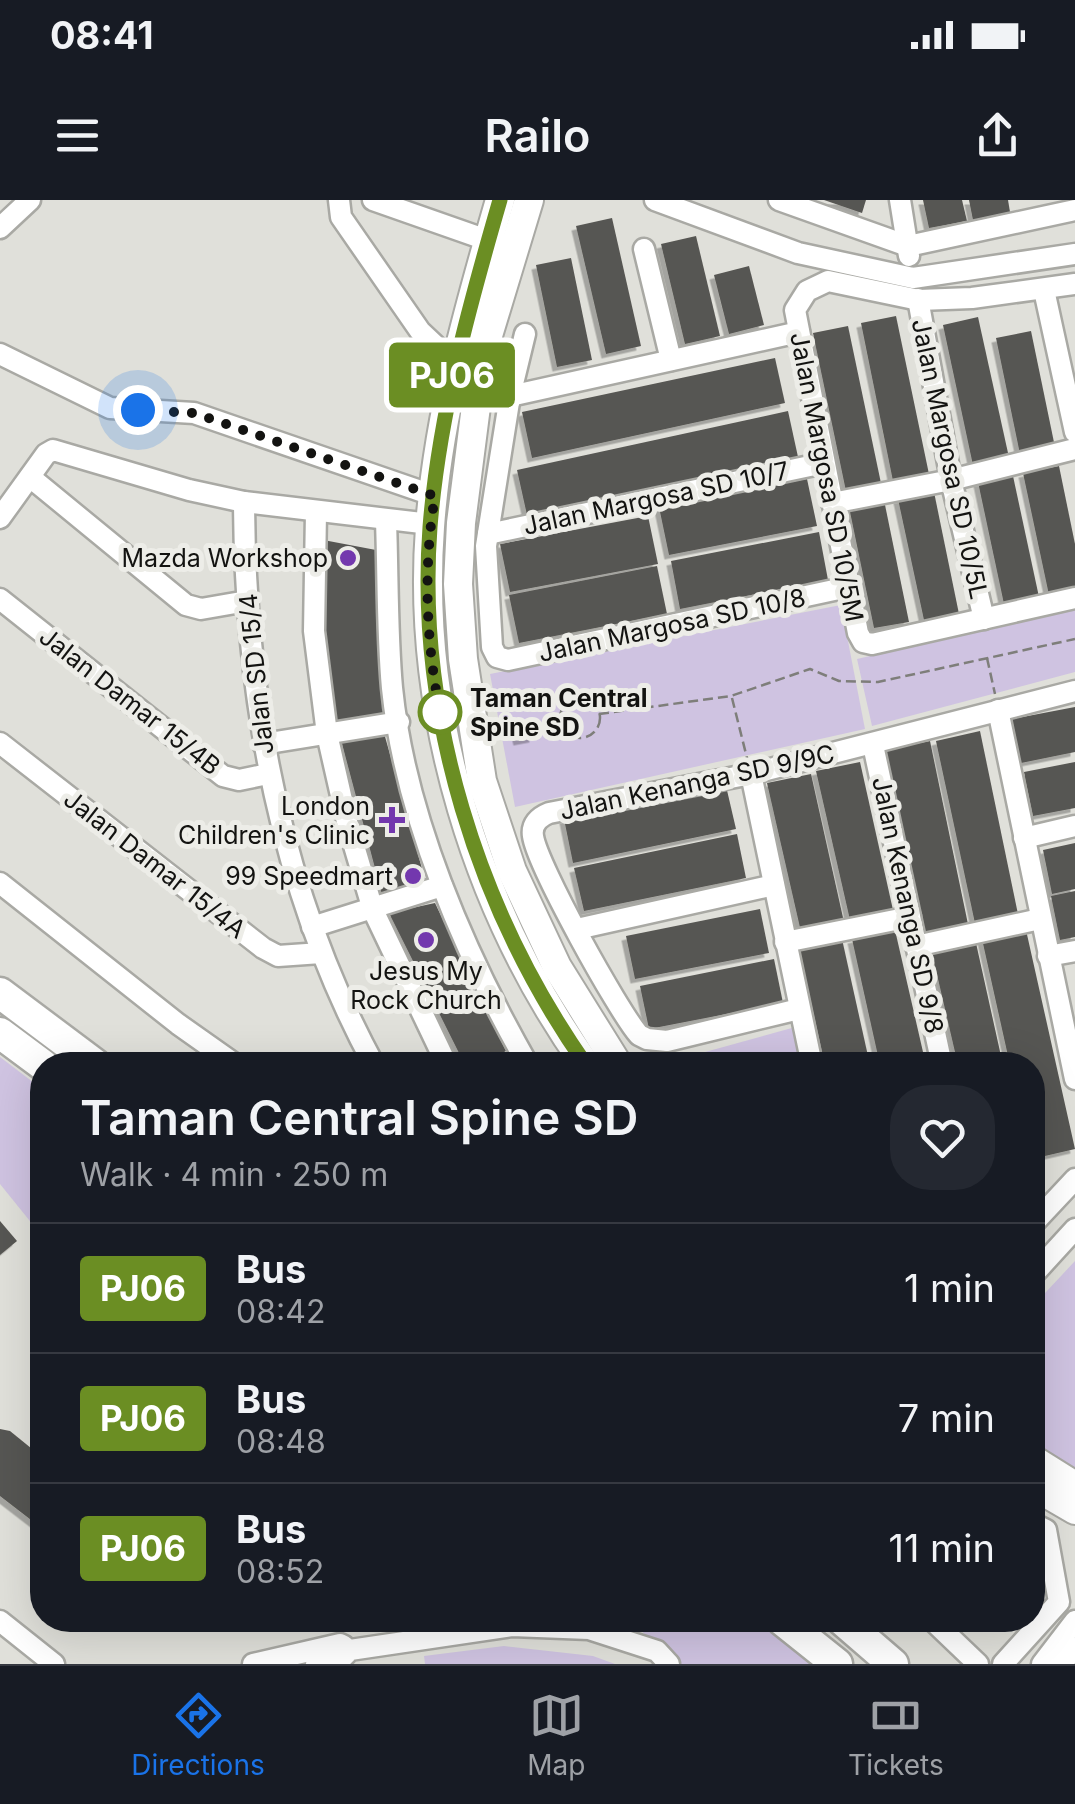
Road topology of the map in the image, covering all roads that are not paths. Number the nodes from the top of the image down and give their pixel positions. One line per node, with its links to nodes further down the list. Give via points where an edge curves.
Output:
1 (30, 200): 12 (street)
2 (339, 200): 24 (street, via 340,218 420,331)
3 (373, 200): 11 (street)
4 (528, 200): 11 (main road)
5 (553, 200): 11 (main road)
6 (655, 200): 16 (street, via 798,253)
7 (778, 200): 13 (street)
8 (900, 200): 13 (street)
9 (1026, 210): 10 (street); 13 (street)
10 (1075, 210)
11 (501, 221): 24 (main road); 54 (main road, via 461,523 459,602)
12 (0, 228)
13 (908, 246): 16 (street)
14 (644, 249): 23 (street)
15 (1075, 254): 16 (street)
16 (913, 278)
17 (1075, 284): 18 (street)
18 (1044, 290): 19 (street); 26 (street)
19 (918, 299): 20 (street, Jalan Margosa SD 10/5M, via 828,281 807,290 795,310); 30 (street, Jalan Margosa SD 10/5L)
20 (799, 332): 23 (street); 28 (street, Jalan Margosa SD 10/5M)
21 (525, 334): 25 (street)
22 (0, 354): 33 (street, via 110,408 194,413)
23 (671, 360): 25 (street)
24 (454, 364): 33 (main road)
25 (510, 396): 37 (street)
26 (1075, 432)
27 (1075, 449): 30 (street)
28 (824, 463): 32 (street, Jalan Margosa SD 10/5M); 37 (street, Jalan Margosa SD 10/7)
29 (30, 476): 31 (street, via 46,454 58,450); 35 (street); 41 (street, via 186,605 202,609)
30 (951, 480): 32 (street); 42 (street, Jalan Margosa SD 10/5L)
31 (244, 502): 34 (street); 41 (street, Jalan SD 15/4)
32 (832, 503): 38 (street, Jalan Margosa SD 10/5M)
33 (432, 510): 36 (street); 54 (main road, via 432,669 455,785)
34 (316, 512): 36 (street); 46 (street, via 314,631)
35 (0, 518)
36 (386, 521): 45 (street)
37 (488, 534): 38 (street, Jalan Margosa SD 10/8, via 492,647 508,660)
38 (848, 587): 42 (street, Jalan Margosa SD 10/5M, via 863,642)
39 (1075, 598): 42 (street)
40 (0, 599): 50 (street, Jalan Damar 15/4B, via 223,776)
41 (246, 601): 48 (street, Jalan SD 15/4)
42 (984, 619)
43 (1075, 690): 44 (street, Jalan Kenanga SD 9/9C)
44 (998, 710): 49 (street, Jalan Kenanga SD 9/9C); 53 (street)
45 (399, 722): 46 (street); 57 (street)
46 (327, 734): 48 (street); 58 (street)
47 (0, 743): 66 (street, Jalan Damar 15/4A, via 263,948 278,956)
48 (263, 744): 50 (street, Jalan SD 15/4)
49 (873, 744): 51 (street, Jalan Kenanga SD 9/9C); 59 (street, Jalan Kenanga SD 9/8)
50 (268, 774): 61 (street, Jalan SD 15/4)
51 (751, 774): 56 (street); 62 (street, Jalan Kenanga SD 9/9C, via 549,812 537,820 532,834 538,852)
52 (1075, 826): 53 (street)
53 (1024, 838): 60 (street)
54 (500, 876): 76 (main road, via 530,974); 77 (main road)
55 (0, 883): 72 (street)
56 (774, 885): 62 (street); 63 (street)
57 (442, 886): 58 (street); 75 (street)
58 (374, 910): 61 (street); 74 (street)
59 (910, 918): 63 (street); 64 (street, Jalan Kenanga SD 9/8)
60 (1040, 919): 64 (street); 67 (street)
61 (312, 927): 66 (street, Jalan SD 15/4)
62 (576, 929): 69 (street, via 633,1028 647,1040)
63 (785, 942): 69 (street)
64 (916, 946): 79 (street, Jalan Kenanga SD 9/8)
65 (1075, 951): 67 (street)
66 (322, 953): 73 (street, Jalan SD 15/4)
67 (1048, 956): 81 (street)
68 (0, 992): 71 (highway)
69 (799, 1009): 78 (street)
70 (0, 1033): 80 (highway)
71 (79, 1052)
72 (218, 1052)
73 (368, 1052)
74 (441, 1052)
75 (521, 1052)
76 (578, 1052)
77 (610, 1052)
78 (809, 1052)
79 (939, 1052)
80 (30, 1055)
81 (1075, 1079)
82 (1075, 1179): 83 (street)
83 (1045, 1210)
84 (1075, 1229): 85 (street)
85 (1045, 1262)
86 (1045, 1474): 88 (main road)
87 (1045, 1491): 88 (main road)
88 (1073, 1505)
89 (1045, 1529): 90 (street, via 1060,1602)
90 (1045, 1618)
91 (0, 1621): 102 (street)
92 (1075, 1621): 110 (street)
93 (472, 1632): 100 (street)
94 (596, 1632): 105 (street, via 658,1651)
95 (797, 1632): 106 (highway)
96 (856, 1632): 107 (highway)
97 (945, 1632): 108 (street)
98 (1032, 1632): 109 (street)
99 (1075, 1648): 111 (street)
100 (350, 1650): 101 (street, via 340,1644); 104 (street)
101 (285, 1660): 103 (street)
102 (54, 1664)
103 (253, 1664)
104 (316, 1664)
105 (668, 1664)
106 (837, 1664)
107 (893, 1664)
108 (978, 1664)
109 (1002, 1664)
110 (1042, 1664)
111 (1061, 1664)

